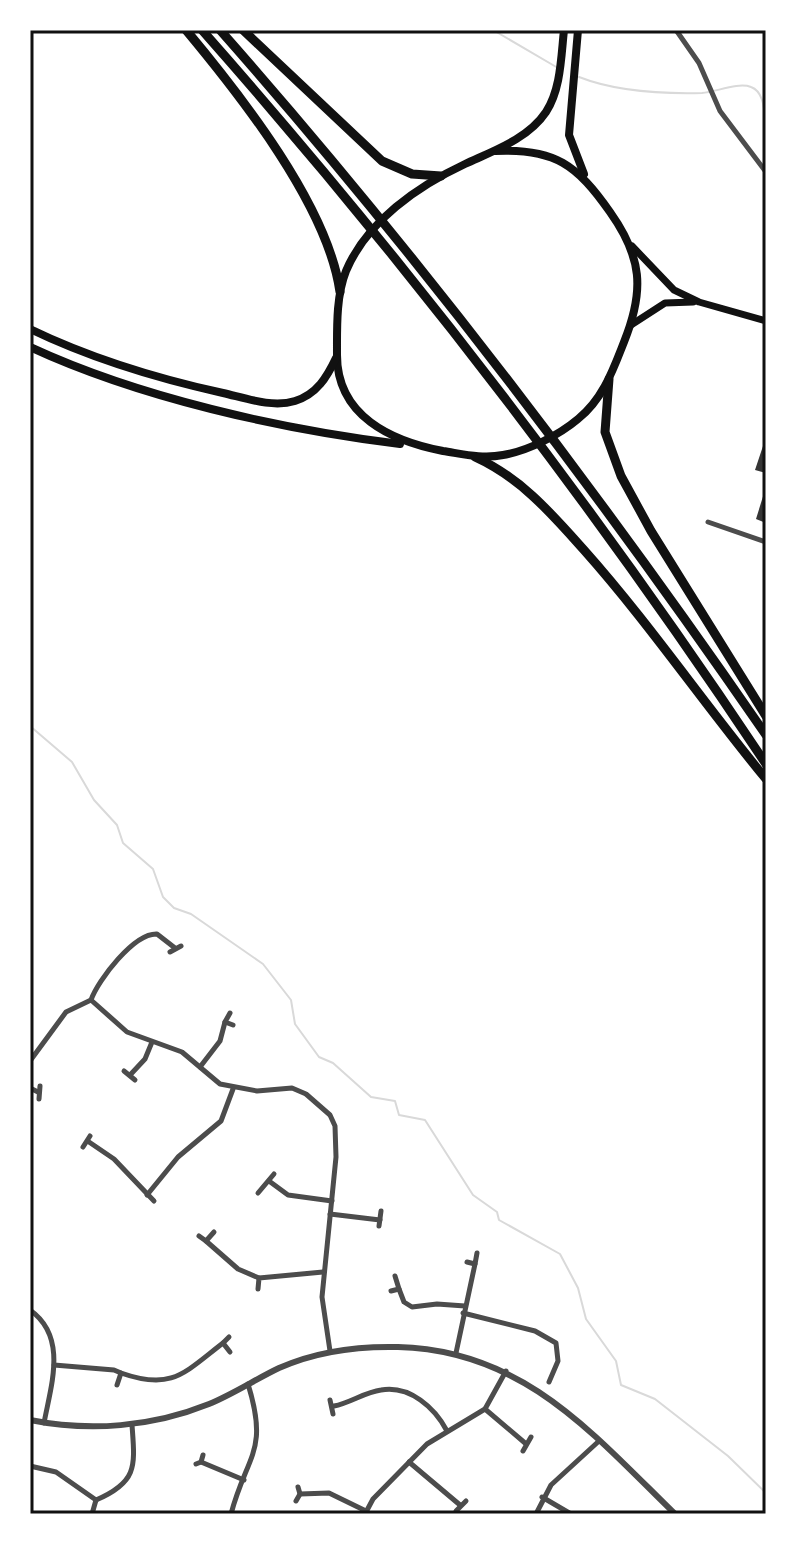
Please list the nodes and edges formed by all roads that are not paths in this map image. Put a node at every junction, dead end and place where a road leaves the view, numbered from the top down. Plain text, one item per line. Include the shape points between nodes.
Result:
1 (186, 30) edge
2 (202, 30) edge
3 (220, 30) edge
4 (243, 30) edge
5 (564, 30) edge
6 (578, 30) edge
7 (676, 30) edge
8 (495, 151) junction
9 (766, 172) edge
10 (441, 176) junction
11 (589, 182) junction
12 (632, 246) junction
13 (340, 292) junction
14 (699, 302) junction
15 (766, 321) edge
16 (631, 325) junction
17 (30, 329) edge
18 (30, 347) edge
19 (337, 357) junction
20 (609, 379) junction
21 (413, 446) junction
22 (475, 457) junction
23 (708, 522) dead end
24 (766, 542) edge
25 (766, 716) edge
26 (766, 735) edge
27 (766, 764) edge
28 (766, 779) edge
29 (175, 949) dead end
30 (91, 1000) junction
31 (230, 1013) dead end
32 (225, 1022) junction
33 (233, 1025) dead end
34 (152, 1042) junction
35 (30, 1061) edge
36 (200, 1067) junction
37 (130, 1075) dead end
38 (30, 1088) edge
39 (233, 1089) junction
40 (39, 1092) dead end
41 (87, 1142) dead end
42 (274, 1174) dead end
43 (269, 1181) junction
44 (258, 1193) dead end
45 (147, 1195) junction
46 (154, 1201) dead end
47 (332, 1201) junction
48 (381, 1211) dead end
49 (330, 1214) junction
50 (214, 1232) dead end
51 (199, 1236) dead end
52 (206, 1241) junction
53 (477, 1253) dead end
54 (467, 1262) dead end
55 (475, 1264) junction
56 (323, 1272) junction
57 (395, 1276) dead end
58 (259, 1278) junction
59 (258, 1289) dead end
60 (399, 1289) junction
61 (391, 1291) dead end
62 (464, 1309) junction
63 (30, 1310) edge
64 (229, 1337) dead end
65 (223, 1343) junction
66 (330, 1351) junction
67 (230, 1352) dead end
68 (456, 1353) junction
69 (54, 1365) junction
70 (506, 1371) junction
71 (121, 1373) junction
72 (549, 1382) dead end
73 (248, 1384) junction
74 (117, 1385) dead end
75 (485, 1409) junction
76 (333, 1414) dead end
77 (30, 1420) edge
78 (44, 1423) junction
79 (132, 1425) junction
80 (447, 1431) junction
81 (531, 1437) dead end
82 (599, 1441) junction
83 (525, 1443) junction
84 (523, 1451) dead end
85 (200, 1460) dead end
86 (409, 1462) junction
87 (30, 1466) edge
88 (244, 1480) junction
89 (298, 1487) dead end
90 (300, 1494) junction
91 (542, 1497) junction
92 (96, 1500) junction
93 (296, 1501) dead end
94 (461, 1505) dead end
95 (366, 1513) edge
96 (92, 1514) edge
97 (231, 1514) edge
98 (536, 1514) edge
99 (571, 1514) edge
100 (675, 1514) edge

1 - 13 highway via 282,161 332,252
2 - 27 highway via 367,223 545,450
3 - 26 highway via 389,227 546,428
4 - 10 highway via 382,161 412,174
5 - 8 highway via 559,74 546,111 522,135
6 - 11 highway via 571,144
7 - 9 street via 699,63 712,97
8 - 10 highway
8 - 11 highway via 555,158
10 - 13 highway via 417,189 366,238
11 - 12 highway
12 - 14 main road via 674,290
12 - 16 highway via 638,285
13 - 19 highway
14 - 15 main road
14 - 16 main road via 665,303
16 - 20 highway
17 - 19 highway via 103,362 273,403 294,402 311,393
18 - 21 highway via 186,402
19 - 21 highway via 345,390 364,418
20 - 22 highway via 591,407 566,427 518,452
20 - 25 highway via 605,432 621,476
21 - 22 highway
22 - 28 highway via 515,478 553,516 616,587
23 - 24 street
29 - 30 street via 157,934 144,936 100,977
30 - 34 street via 127,1032
30 - 35 street via 66,1012
31 - 32 street
32 - 33 street
32 - 36 street via 220,1041
34 - 36 street via 182,1052
34 - 37 street
36 - 39 street
38 - 40 street
39 - 45 street via 221,1121 178,1157
39 - 47 street via 292,1088 326,1110 336,1135
41 - 45 street via 114,1159
42 - 43 street
43 - 44 street
43 - 47 street via 288,1195
45 - 46 street
47 - 49 street
48 - 49 street via 379,1223
49 - 56 street
50 - 52 street
51 - 52 street
52 - 58 street via 238,1269
53 - 55 street
54 - 55 street
55 - 62 street
56 - 58 street
56 - 66 street via 322,1310
57 - 60 street
58 - 59 street
60 - 61 street
60 - 62 street via 412,1307
62 - 68 street
62 - 72 street via 556,1343 558,1361
63 - 69 street via 50,1332
64 - 65 street
65 - 67 street
65 - 71 street via 172,1380 150,1382
66 - 68 street via 392,1347
66 - 73 street
68 - 70 street
69 - 71 street
69 - 78 street
70 - 75 street
70 - 82 street via 561,1405
71 - 74 street
73 - 79 street via 209,1404
73 - 88 street via 258,1435
75 - 80 street
75 - 83 street
76 - 80 street via 332,1403 393,1390 425,1404
77 - 78 street
78 - 79 street
79 - 92 street via 135,1464 127,1482
80 - 86 street
81 - 83 street
82 - 91 street
82 - 100 street
83 - 84 street
85 - 88 street
86 - 94 street
86 - 95 street
87 - 92 street via 56,1472
88 - 97 street
89 - 90 street
90 - 93 street
90 - 95 street via 329,1493
91 - 98 street
91 - 99 street
92 - 96 street

